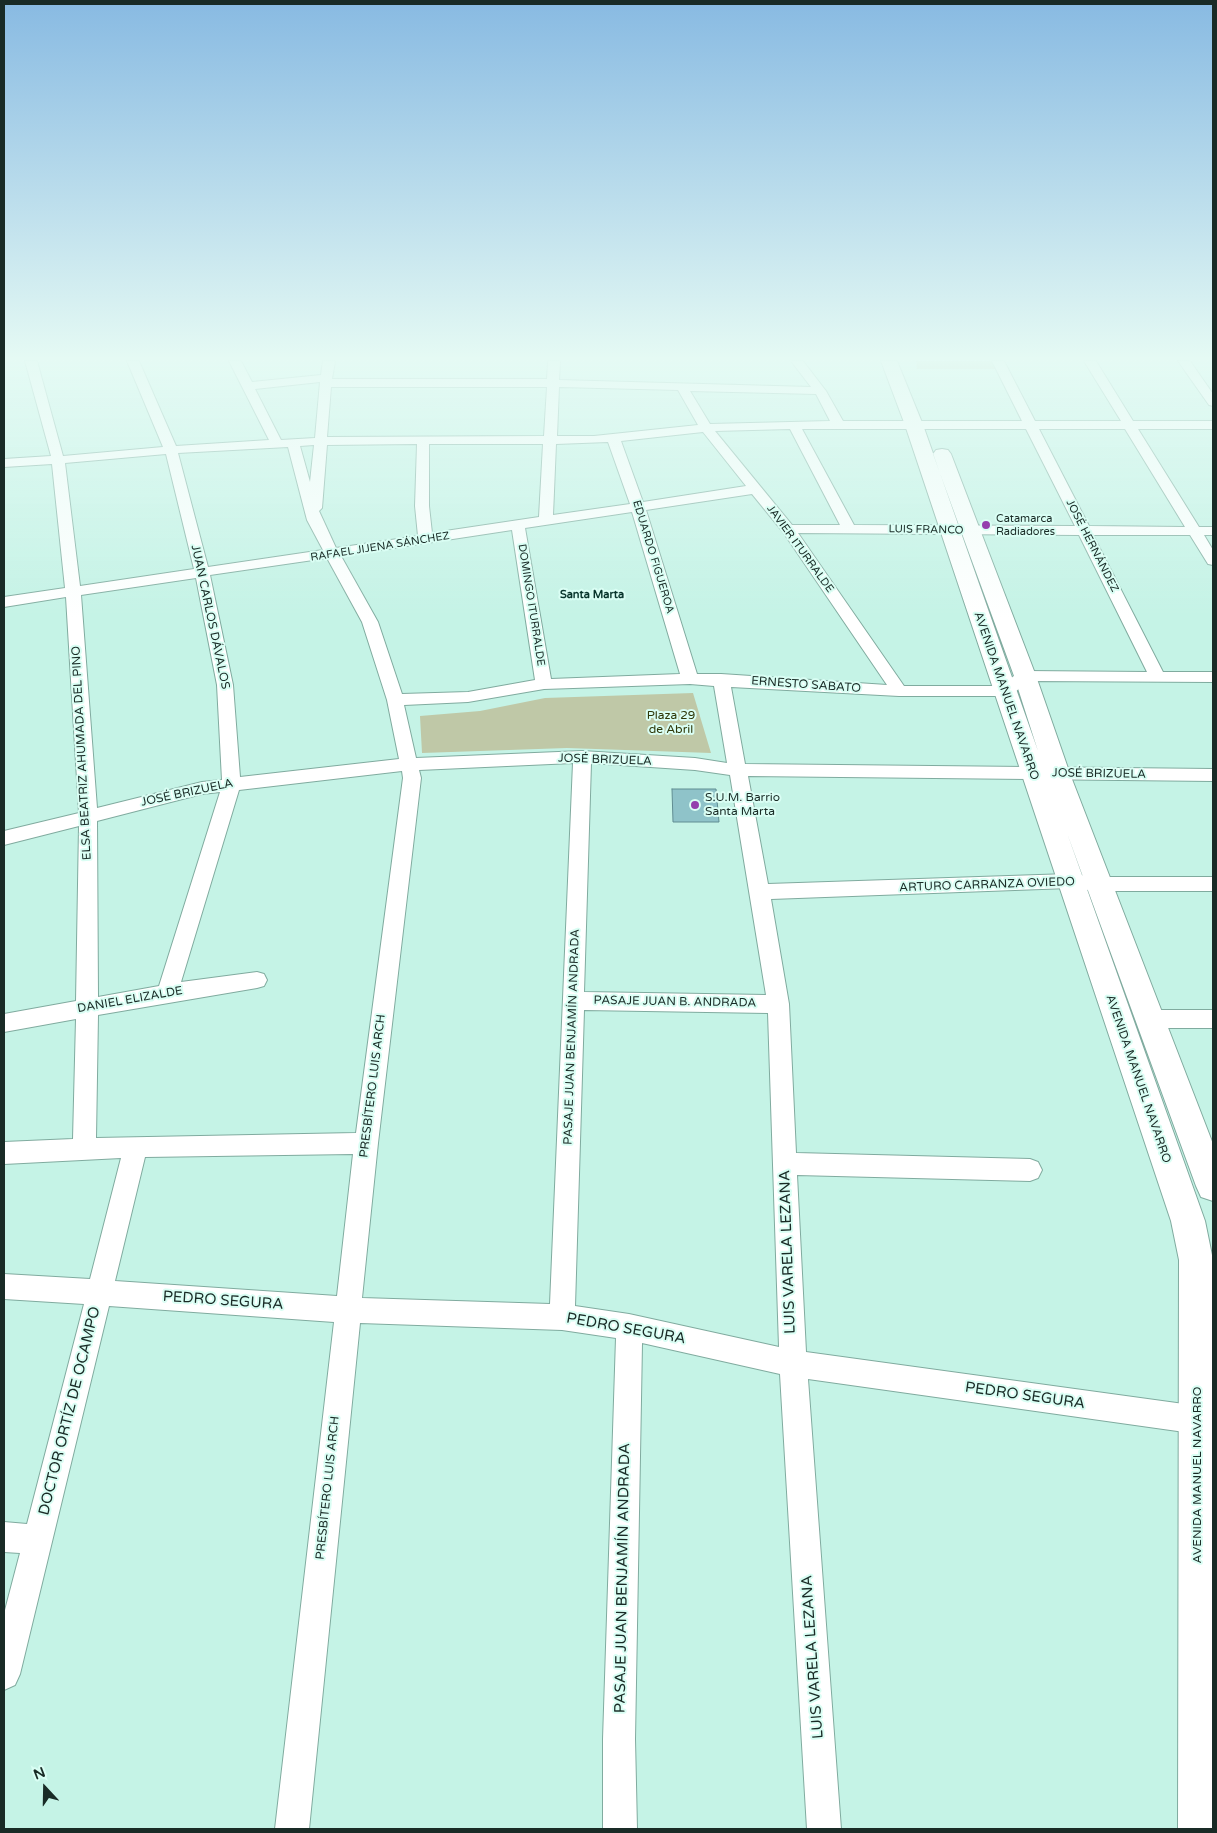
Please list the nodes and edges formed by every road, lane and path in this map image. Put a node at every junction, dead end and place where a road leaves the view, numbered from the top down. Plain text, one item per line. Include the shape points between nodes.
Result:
1 (54, 447) edge
2 (170, 447) edge
3 (232, 447) edge
4 (294, 447) edge
5 (321, 447) edge
6 (423, 447) edge
7 (552, 447) edge
8 (616, 447) edge
9 (721, 447) edge
10 (805, 447) edge
11 (930, 447) edge
12 (1041, 447) edge
13 (1144, 447) edge
14 (171, 450) junction
15 (58, 460) junction
16 (4, 463) edge
17 (756, 489) junction
18 (638, 507) junction
19 (314, 520) junction
20 (546, 521) junction
21 (518, 526) junction
22 (788, 529) junction
23 (849, 529) junction
24 (959, 530) junction
25 (1084, 531) junction
26 (1195, 531) junction
27 (1213, 531) edge
28 (425, 540) junction
29 (332, 555) junction
30 (1213, 561) edge
31 (202, 573) junction
32 (73, 592) junction
33 (4, 602) edge
34 (1158, 677) junction
35 (1213, 677) edge
36 (690, 679) junction
37 (721, 679) junction
38 (1015, 683) junction
39 (544, 684) junction
40 (899, 690) junction
41 (395, 700) junction
42 (582, 758) junction
43 (410, 764) junction
44 (737, 770) junction
45 (1045, 773) junction
46 (1213, 775) edge
47 (232, 784) junction
48 (88, 816) junction
49 (4, 838) edge
50 (1084, 882) junction
51 (1213, 884) edge
52 (760, 892) junction
53 (257, 980) dead end
54 (167, 993) junction
55 (573, 1001) junction
56 (778, 1004) junction
57 (87, 1007) junction
58 (1150, 1019) junction
59 (1213, 1019) edge
60 (4, 1022) edge
61 (366, 1143) junction
62 (136, 1148) junction
63 (84, 1150) junction
64 (4, 1153) edge
65 (784, 1164) junction
66 (1030, 1170) dead end
67 (1213, 1186) edge
68 (4, 1286) edge
69 (99, 1292) junction
70 (348, 1310) junction
71 (562, 1317) junction
72 (629, 1327) junction
73 (793, 1364) junction
74 (1205, 1421) edge
75 (4, 1536) edge
76 (39, 1539) junction
77 (4, 1674) edge
78 (292, 1829) edge
79 (620, 1829) edge
80 (824, 1829) edge
81 (1201, 1829) edge

1 - 15 street, ELSA BEATRIZ AHUMADA DEL PINO
2 - 14 street, JUAN CARLOS DÁVALOS
3 - 14 street
4 - 19 street, PRESBÍTERO LUIS ARCH
5 - 19 street
6 - 28 street
7 - 20 street
8 - 18 street, EDUARDO FIGUEROA
9 - 17 street, JAVIER ITURRALDE
10 - 23 street
11 - 24 main road, AVENIDA MANUEL NAVARRO
12 - 25 street, JOSÉ HERNÁNDEZ
13 - 26 street
14 - 15 street
14 - 31 street, JUAN CARLOS DÁVALOS
15 - 16 street
15 - 32 street, ELSA BEATRIZ AHUMADA DEL PINO
17 - 18 street, RAFAEL JIJENA SÁNCHEZ
17 - 22 street, JAVIER ITURRALDE
18 - 20 street, RAFAEL JIJENA SÁNCHEZ
18 - 36 street, EDUARDO FIGUEROA
19 - 29 street, PRESBÍTERO LUIS ARCH
20 - 21 street, RAFAEL JIJENA SÁNCHEZ
21 - 28 street, RAFAEL JIJENA SÁNCHEZ
21 - 39 street, DOMINGO ITURRALDE
22 - 23 street, LUIS FRANCO
22 - 40 street, JAVIER ITURRALDE
23 - 24 street, LUIS FRANCO
24 - 25 street, LUIS FRANCO
24 - 38 main road, AVENIDA MANUEL NAVARRO
25 - 26 street, LUIS FRANCO
25 - 34 street, JOSÉ HERNÁNDEZ
26 - 27 street, LUIS FRANCO
26 - 30 street
28 - 29 street, RAFAEL JIJENA SÁNCHEZ
29 - 31 street, RAFAEL JIJENA SÁNCHEZ
29 - 41 street, PRESBÍTERO LUIS ARCH via 370,622
31 - 32 street, RAFAEL JIJENA SÁNCHEZ
31 - 47 street, JUAN CARLOS DÁVALOS via 225,685
32 - 33 street, RAFAEL JIJENA SÁNCHEZ
32 - 48 street, ELSA BEATRIZ AHUMADA DEL PINO
34 - 35 street, ERNESTO SABATO
34 - 38 street, ERNESTO SABATO
36 - 37 street, ERNESTO SABATO
36 - 39 street, ERNESTO SABATO
37 - 40 street, ERNESTO SABATO
37 - 44 street, LUIS VARELA LEZANA
38 - 40 street, ERNESTO SABATO
38 - 45 main road, AVENIDA MANUEL NAVARRO
39 - 41 street, ERNESTO SABATO via 468,697
41 - 43 street, PRESBÍTERO LUIS ARCH
42 - 43 street, JOSÉ BRIZUELA
42 - 44 street, JOSÉ BRIZUELA via 695,764
42 - 55 street, PASAJE JUAN BENJAMÍN ANDRADA
43 - 47 street, JOSÉ BRIZUELA
43 - 61 street, PRESBÍTERO LUIS ARCH via 412,778
44 - 45 street, JOSÉ BRIZUELA
44 - 52 street, LUIS VARELA LEZANA
45 - 46 street, JOSÉ BRIZUELA
45 - 50 main road, AVENIDA MANUEL NAVARRO
47 - 48 street, JOSÉ BRIZUELA via 202,788
47 - 54 street, JUAN CARLOS DÁVALOS
48 - 49 street, JOSÉ BRIZUELA
48 - 57 street, ELSA BEATRIZ AHUMADA DEL PINO
50 - 51 street, ARTURO CARRANZA OVIEDO
50 - 52 street, ARTURO CARRANZA OVIEDO
50 - 58 main road, AVENIDA MANUEL NAVARRO
50 - 74 main road, AVENIDA MANUEL NAVARRO via 1188,1221 1196,1260
52 - 56 street, LUIS VARELA LEZANA
53 - 54 street, DANIEL ELIZALDE
54 - 57 street, DANIEL ELIZALDE
55 - 56 street, PASAJE JUAN B. ANDRADA
55 - 71 street, PASAJE JUAN BENJAMÍN ANDRADA
56 - 65 street, LUIS VARELA LEZANA
57 - 60 street, DANIEL ELIZALDE
57 - 63 street, ELSA BEATRIZ AHUMADA DEL PINO
58 - 59 street
58 - 67 main road, AVENIDA MANUEL NAVARRO
61 - 62 street
61 - 70 street, PRESBÍTERO LUIS ARCH
62 - 63 street
62 - 69 street, DOCTOR ORTÍZ DE OCAMPO
63 - 64 street
65 - 66 street
65 - 73 street, LUIS VARELA LEZANA
68 - 69 street, PEDRO SEGURA
69 - 70 street, PEDRO SEGURA
69 - 76 street, DOCTOR ORTÍZ DE OCAMPO
70 - 71 street, PEDRO SEGURA
70 - 78 street, PRESBÍTERO LUIS ARCH
71 - 72 street, PEDRO SEGURA
72 - 73 street, PEDRO SEGURA
72 - 79 street, PASAJE JUAN BENJAMÍN ANDRADA via 618,1740
73 - 74 street, PEDRO SEGURA
73 - 80 street, LUIS VARELA LEZANA
74 - 81 main road, AVENIDA MANUEL NAVARRO
75 - 76 street
76 - 77 street, DOCTOR ORTÍZ DE OCAMPO

